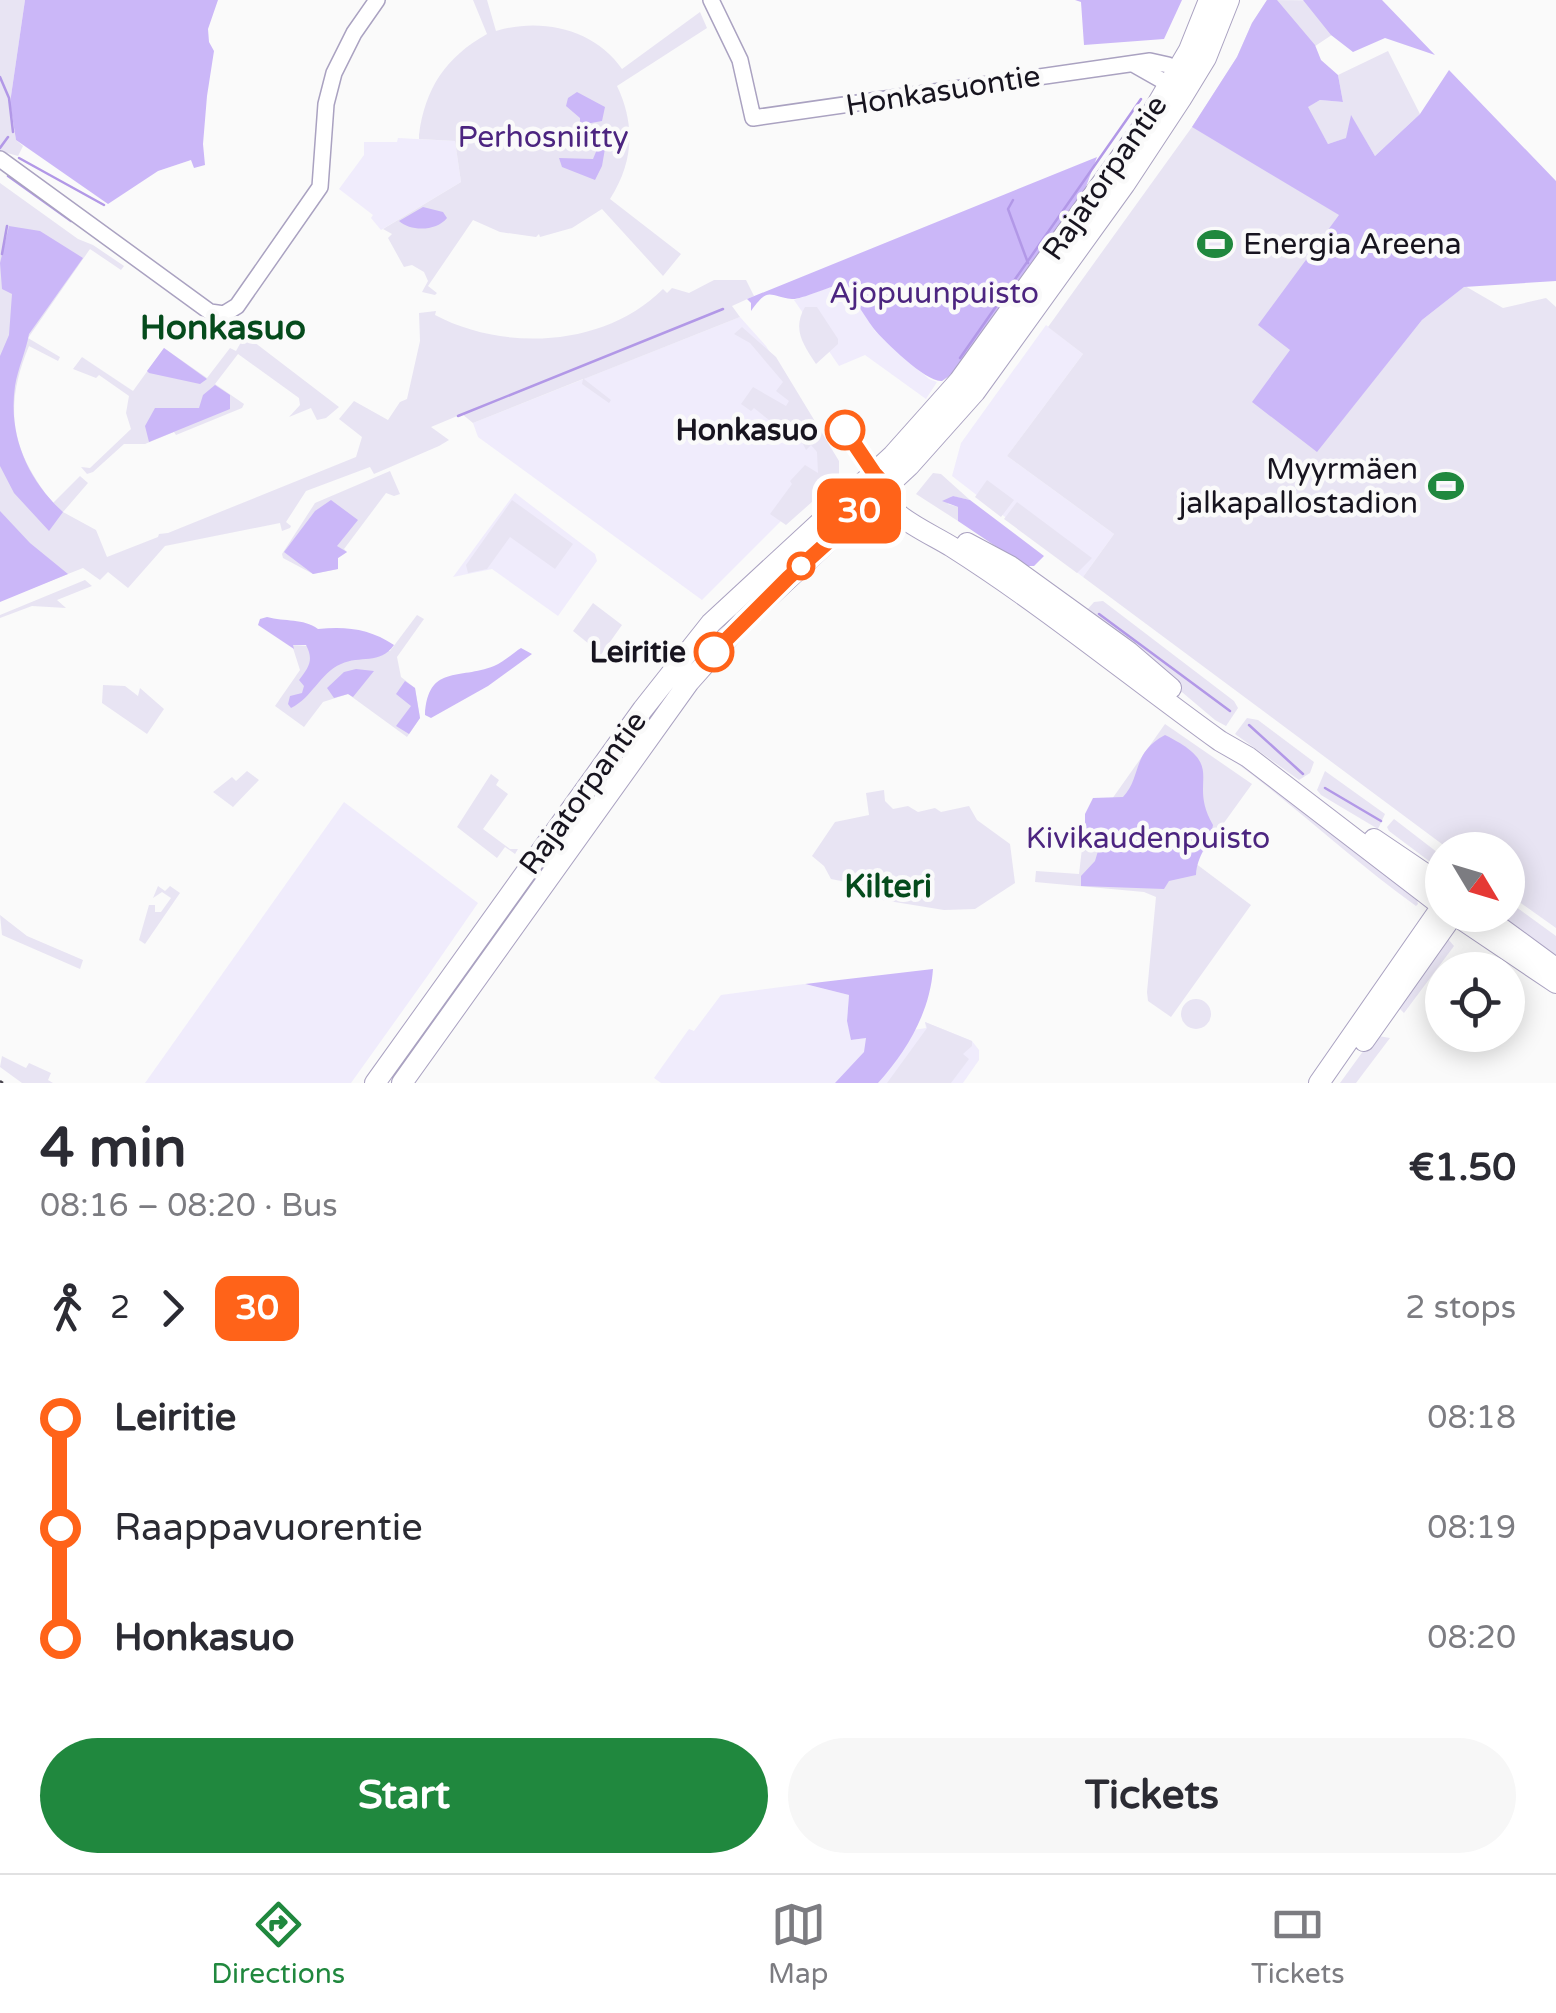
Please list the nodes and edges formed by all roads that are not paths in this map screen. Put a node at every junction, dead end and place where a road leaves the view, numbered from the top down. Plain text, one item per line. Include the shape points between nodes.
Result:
1 (377, 0) edge
2 (711, 0) edge
3 (1210, 0) edge
4 (1229, 0) edge
5 (1180, 80) junction
6 (0, 159) edge
7 (880, 485) junction
8 (1300, 794) junction
9 (1425, 875) edge
10 (1425, 893) edge
11 (1425, 930) edge
12 (1442, 932) edge
13 (1480, 932) edge
14 (1506, 932) edge
15 (1556, 968) edge
16 (1556, 982) edge
17 (375, 1083) edge
18 (402, 1083) edge
19 (1318, 1083) edge
20 (1333, 1083) edge

1 - 6 street via 334,73 320,187 237,306 224,314 211,312
2 - 5 street, Honkasuontie via 740,60 753,118 1133,64 1158,62
3 - 5 main road, Rajatorpantie
4 - 5 main road, Rajatorpantie
5 - 7 main road, Rajatorpantie
7 - 8 main road via 894,511
7 - 17 main road, Rajatorpantie via 766,568 711,623
7 - 18 main road, Rajatorpantie via 689,682
8 - 9 main road
8 - 10 main road
11 - 19 main road
12 - 20 main road
13 - 16 main road
14 - 15 main road

